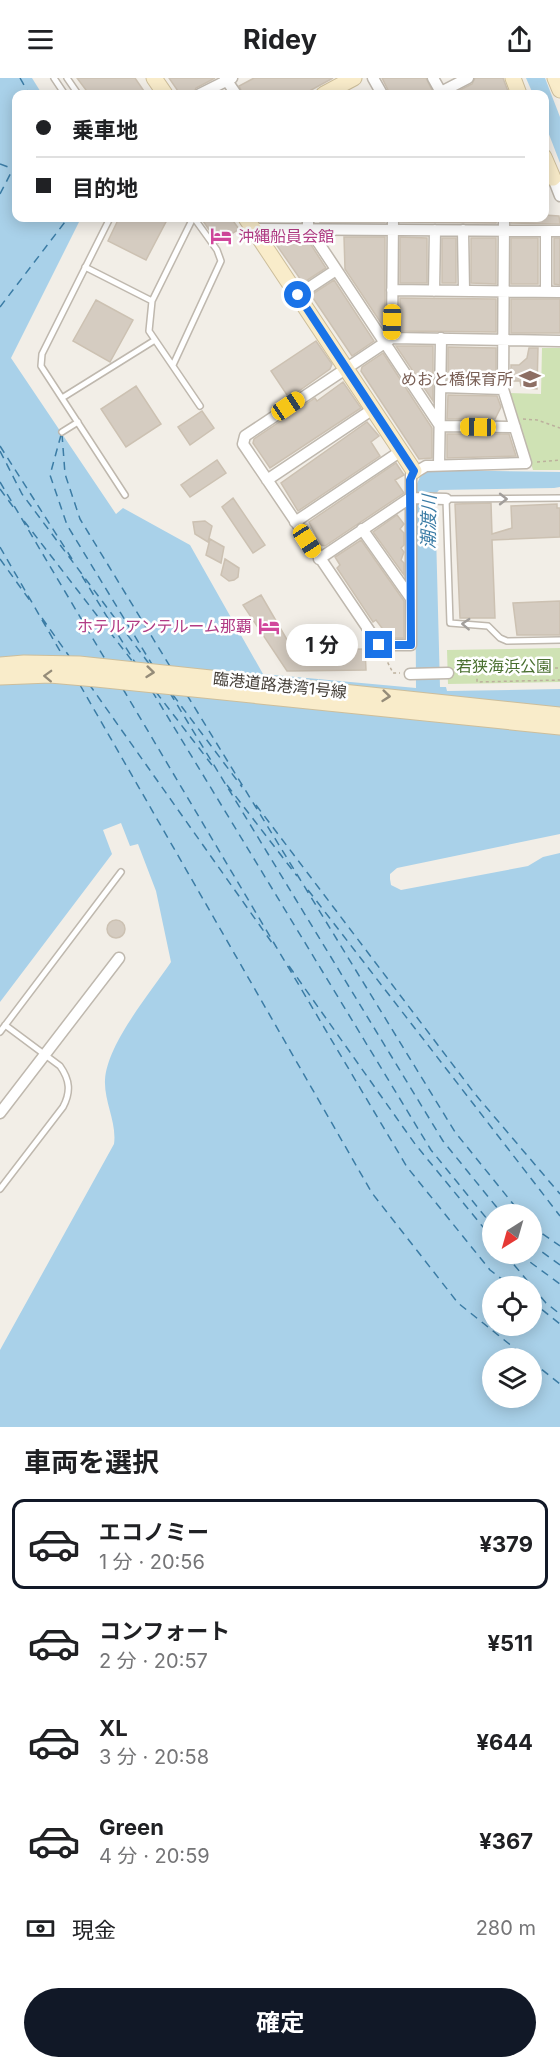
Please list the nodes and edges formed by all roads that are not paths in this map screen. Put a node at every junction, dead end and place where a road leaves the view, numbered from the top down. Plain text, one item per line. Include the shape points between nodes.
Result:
1 (354, 78) edge
2 (468, 78) edge
3 (555, 78) edge
4 (228, 79) edge
5 (208, 90) edge
6 (332, 90) edge
7 (447, 90) edge
8 (560, 90) edge
9 (552, 178) edge
10 (560, 196) edge
11 (108, 222) edge
12 (191, 222) edge
13 (196, 222) edge
14 (308, 222) edge
15 (393, 222) edge
16 (504, 222) edge
17 (250, 223) edge
18 (393, 229) junction
19 (435, 230) junction
20 (463, 230) junction
21 (504, 230) junction
22 (546, 231) junction
23 (560, 231) edge
24 (86, 267) junction
25 (336, 270) junction
26 (392, 290) junction
27 (434, 291) junction
28 (464, 291) junction
29 (504, 292) junction
30 (546, 292) junction
31 (560, 292) edge
32 (298, 295) junction
33 (152, 302) junction
34 (441, 338) junction
35 (155, 340) junction
36 (388, 340) junction
37 (504, 340) junction
38 (560, 341) edge
39 (172, 365) junction
40 (346, 367) junction
41 (441, 387) junction
42 (503, 389) junction
43 (62, 398) junction
44 (200, 406) dead end
45 (373, 409) junction
46 (78, 422) junction
47 (514, 423) junction
48 (440, 426) junction
49 (62, 432) dead end
50 (401, 451) junction
51 (439, 465) junction
52 (414, 471) junction
53 (267, 480) junction
54 (125, 495) dead end
55 (413, 498) junction
56 (560, 498) edge
57 (441, 499) junction
58 (295, 522) junction
59 (362, 529) junction
60 (319, 559) junction
61 (410, 597) junction
62 (560, 640) edge
63 (0, 665) edge
64 (448, 673) road end
65 (410, 674) road end
66 (0, 677) edge
67 (560, 715) edge
68 (560, 727) edge
69 (120, 872) dead end
70 (119, 958) dead end
71 (5, 1025) junction
72 (0, 1032) edge
73 (45, 1054) junction
74 (0, 1113) edge
75 (0, 1189) edge

1 - 6 street
2 - 7 street
3 - 8 street
4 - 5 street
9 - 10 street
11 - 24 lane
12 - 33 lane
13 - 39 lane via 222,261
14 - 17 street
14 - 18 street
14 - 25 street
15 - 18 street
16 - 21 street
17 - 32 street
18 - 19 street
18 - 26 street
19 - 20 street
19 - 27 street
20 - 21 street
20 - 28 street
21 - 22 street
21 - 29 street
22 - 23 street
22 - 30 street
24 - 33 lane
24 - 43 lane via 42,354 42,366
25 - 32 street
25 - 36 street
26 - 27 street
26 - 36 street
27 - 28 street
28 - 29 street
29 - 30 street
29 - 37 street
30 - 31 street
32 - 40 street
33 - 35 lane via 149,331
34 - 36 street
34 - 37 street
34 - 41 street
35 - 39 lane
35 - 43 lane
36 - 40 street
36 - 48 street
37 - 38 street
37 - 42 street
39 - 44 lane
40 - 45 street
40 - 53 street via 245,436 243,444
41 - 42 street
41 - 48 street
42 - 47 street
43 - 46 lane
45 - 50 street
45 - 53 street
46 - 49 lane
46 - 54 lane
47 - 48 street
47 - 51 street via 526,463
48 - 51 street
50 - 52 street
50 - 58 street
51 - 52 street
52 - 55 street via 410,480
53 - 58 street
55 - 57 street
55 - 59 street
55 - 61 street
57 -> 56 lane
62 -> 57 lane via 507,641 488,626 450,623
58 - 60 street
59 - 60 street
59 - 61 street
60 - 61 street via 379,645 411,645
63 -> 67 street, 臨港道路港湾1号線 via 79,664
64 - 65 street
68 -> 66 street, 臨港道路港湾1号線 via 96,679 50,675
69 - 71 lane
70 - 73 street
71 - 72 lane
71 - 73 lane
73 - 74 street
73 - 75 lane via 66,1074 67,1100

